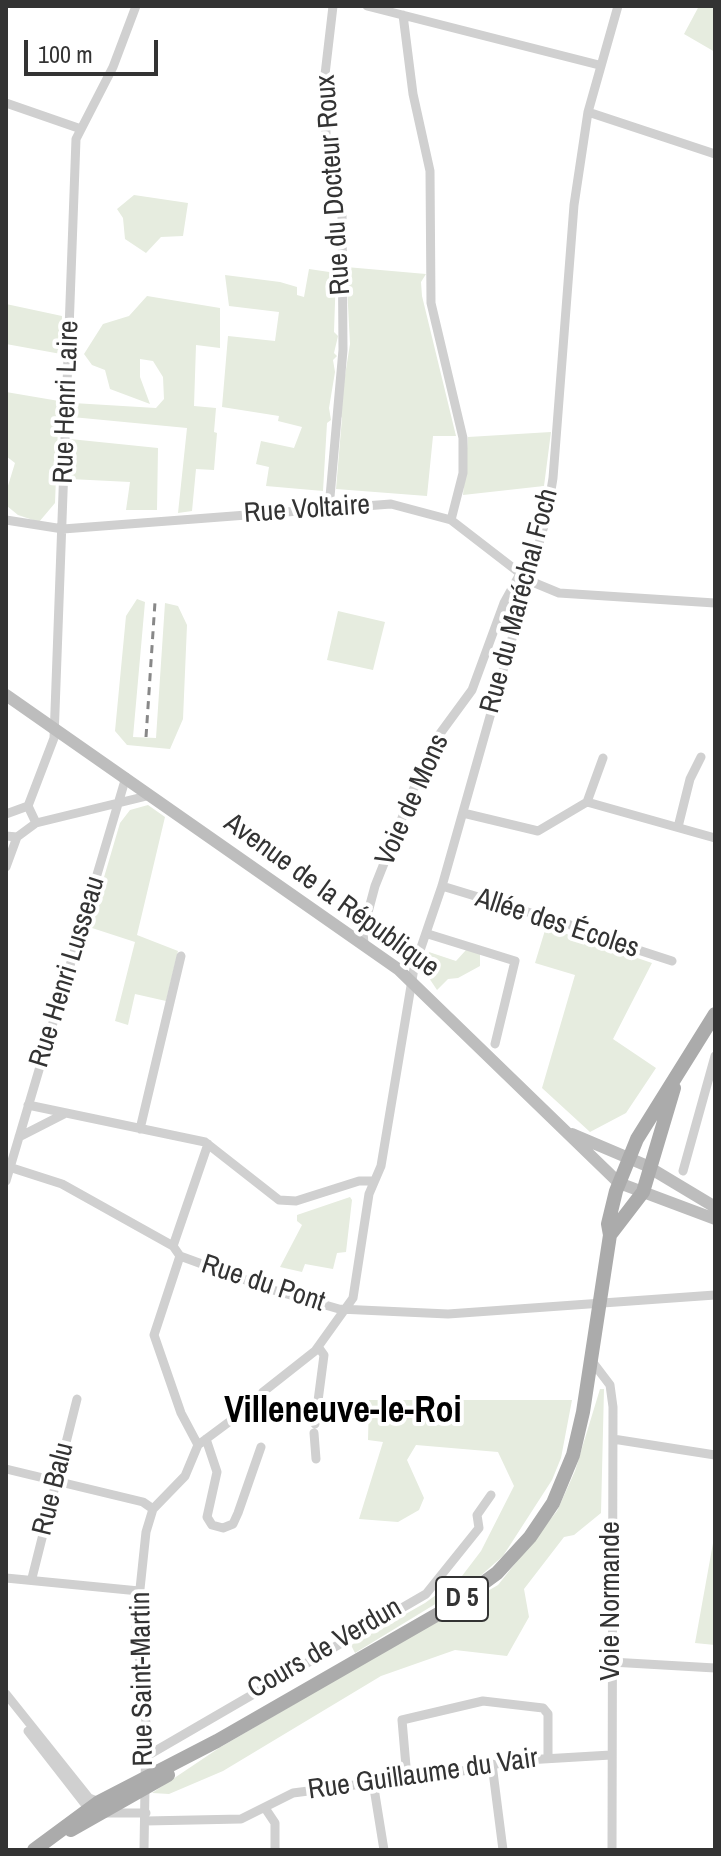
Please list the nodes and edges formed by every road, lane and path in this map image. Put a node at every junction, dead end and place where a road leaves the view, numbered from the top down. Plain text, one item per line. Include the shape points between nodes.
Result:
1 (136, 6) edge
2 (333, 6) edge
3 (371, 6) edge
4 (618, 6) edge
5 (403, 15) junction
6 (599, 65) junction
7 (6, 103) edge
8 (588, 112) junction
9 (81, 129) junction
10 (715, 154) edge
11 (329, 508) junction
12 (6, 520) edge
13 (451, 520) junction
14 (63, 529) junction
15 (520, 574) junction
16 (530, 581) junction
17 (715, 603) edge
18 (6, 695) edge
19 (53, 727) junction
20 (701, 757) dead end
21 (603, 758) dead end
22 (126, 777) junction
23 (151, 795) junction
24 (587, 802) junction
25 (117, 804) junction
26 (28, 806) junction
27 (463, 813) junction
28 (6, 814) edge
29 (36, 823) junction
30 (678, 827) junction
31 (6, 836) edge
32 (17, 837) junction
33 (715, 838) edge
34 (6, 867) edge
35 (442, 886) junction
36 (428, 934) junction
37 (364, 944) junction
38 (181, 956) dead end
39 (672, 961) dead end
40 (414, 985) junction
41 (715, 1014) edge
42 (495, 1044) dead end
43 (715, 1056) edge
44 (675, 1082) junction
45 (28, 1105) junction
46 (64, 1114) junction
47 (140, 1129) junction
48 (571, 1133) junction
49 (18, 1138) junction
50 (208, 1144) junction
51 (6, 1149) edge
52 (629, 1158) junction
53 (8, 1166) edge
54 (652, 1169) junction
55 (683, 1171) dead end
56 (6, 1181) edge
57 (372, 1181) junction
58 (619, 1183) junction
59 (643, 1192) junction
60 (715, 1207) edge
61 (715, 1219) edge
62 (610, 1235) junction
63 (173, 1246) junction
64 (180, 1256) junction
65 (715, 1295) edge
66 (598, 1305) junction
67 (347, 1308) junction
68 (319, 1348) junction
69 (590, 1359) junction
70 (77, 1399) dead end
71 (613, 1439) junction
72 (202, 1442) junction
73 (261, 1447) dead end
74 (715, 1455) edge
75 (316, 1459) dead end
76 (6, 1469) edge
77 (55, 1482) junction
78 (491, 1495) dead end
79 (153, 1509) junction
80 (6, 1578) edge
81 (32, 1578) junction
82 (139, 1591) junction
83 (611, 1662) junction
84 (715, 1668) edge
85 (6, 1694) edge
86 (9, 1706) edge
87 (611, 1755) junction
88 (145, 1757) junction
89 (548, 1757) junction
90 (492, 1764) junction
91 (407, 1778) junction
92 (373, 1782) junction
93 (145, 1783) junction
94 (94, 1806) junction
95 (265, 1808) junction
96 (146, 1817) junction
97 (381, 1848) edge
98 (35, 1850) edge
99 (144, 1850) edge
100 (275, 1850) edge
101 (503, 1850) edge
102 (612, 1850) edge

1 - 9 street, Rue Henri Laire
2 - 11 street, Rue du Docteur Roux via 324,83 327,157 342,213 343,350
3 - 5 street
4 - 6 street, Rue du Maréchal Foch
5 - 6 street
5 - 13 street via 430,171 431,303 463,438 463,473
6 - 8 street, Rue du Maréchal Foch
7 - 9 street
8 - 10 street
8 - 16 street, Rue du Maréchal Foch via 567,282 553,478
9 - 14 street, Rue Henri Laire via 76,139
11 - 13 street, Rue Voltaire via 391,504
11 - 14 street, Rue Voltaire
12 - 14 street, Rue Voltaire
13 - 15 street, Rue Voltaire
14 - 19 street, Rue Henri Laire
15 - 16 street, Rue Voltaire
15 - 37 street, Voie de Mons via 472,690 439,735 416,783 375,886
16 - 17 street, Rue Voltaire via 565,594
16 - 27 street, Rue du Maréchal Foch
18 - 19 main road, Avenue de la République
19 - 22 main road, Avenue de la République
19 - 26 street, Rue Henri Laire
20 - 30 street
21 - 24 street
22 - 23 main road, Avenue de la République
22 - 25 street, Rue Henri Lusseau
23 - 25 street
23 - 37 main road, Avenue de la République
24 - 27 street via 538,831
24 - 30 street
25 - 29 street
25 - 45 street, Rue Henri Lusseau
26 - 28 street
26 - 29 street
27 - 35 street, Rue du Maréchal Foch
29 - 32 street
30 - 33 street
31 - 32 street
32 - 34 street
35 - 36 street, Rue du Maréchal Foch
35 - 39 street, Allée des Écoles
36 - 40 street, Rue du Maréchal Foch via 414,968
36 - 42 street via 515,961
37 - 40 main road, Avenue de la République
38 - 47 street
40 - 48 main road, Avenue de la République
40 - 57 street, Rue du Maréchal Foch via 381,1166
41 - 44 main road, D 5
43 - 55 street
44 - 52 main road, D 5
44 - 54 main road, D 5
45 - 46 street
45 - 49 street, Rue Henri Lusseau
46 - 47 street
46 - 49 street
47 - 50 street
48 - 52 main road
48 - 58 main road, Avenue de la République
49 - 51 street
49 - 53 street, Rue Henri Lusseau
50 - 57 street via 279,1200 296,1201
50 - 63 street
52 - 54 main road
52 - 58 main road, D 5
53 - 56 street, Rue Henri Lusseau
53 - 63 street via 62,1184
54 - 59 main road, D 5
54 - 60 main road
57 - 67 street, Rue du Maréchal Foch
58 - 59 main road, Avenue de la République
58 - 62 main road, D 5
59 - 61 main road, Avenue de la République
59 - 62 main road, D 5
62 - 66 main road, D 5
63 - 64 street
64 - 67 street, Rue du Pont via 273,1290
64 - 72 street via 154,1335 181,1413
65 - 66 street, Rue du Pont
66 - 67 street, Rue du Pont via 448,1314
66 - 69 main road, D 5
67 - 68 street
68 - 72 street via 263,1392 252,1411
68 - 75 street via 324,1355
69 - 71 street, Voie Normande via 610,1385
69 - 93 main road, Cours de Verdun / D 5 via 583,1412 563,1482 515,1555 452,1606
70 - 77 street, Rue Balu
71 - 74 street
71 - 83 street, Voie Normande
72 - 73 street via 217,1472 206,1511 212,1525 223,1528 233,1524
72 - 79 street via 185,1476
76 - 77 street
77 - 79 street via 143,1502
77 - 81 street, Rue Balu
78 - 88 street via 477,1515 479,1528 426,1594
79 - 82 street, Rue Saint-Martin
80 - 81 street
81 - 82 street
82 - 88 street, Rue Saint-Martin via 136,1638 144,1681
83 - 84 street
83 - 87 street, Voie Normande
85 - 86 street
86 - 94 street
87 - 89 street, Rue Guillaume du Vair
87 - 102 street, Voie Normande
88 - 93 street, Rue Saint-Martin
89 - 90 street, Rue Guillaume du Vair
89 - 91 street via 548,1714 543,1708 483,1701 402,1720
90 - 91 street, Rue Guillaume du Vair
90 - 101 street
91 - 92 street, Rue Guillaume du Vair
92 - 95 street, Rue Guillaume du Vair via 293,1793
92 - 97 street
93 - 94 main road, Cours de Verdun / D 5
93 - 96 street, Rue Saint-Martin
94 - 96 street, Rue Guillaume du Vair
94 - 98 main road, Cours de Verdun / D 5
94 - 98 main road, Cours de Verdun / D 5 via 83,1824
95 - 96 street, Rue Guillaume du Vair via 241,1819
95 - 100 street via 275,1823
96 - 99 street, Rue Saint-Martin

